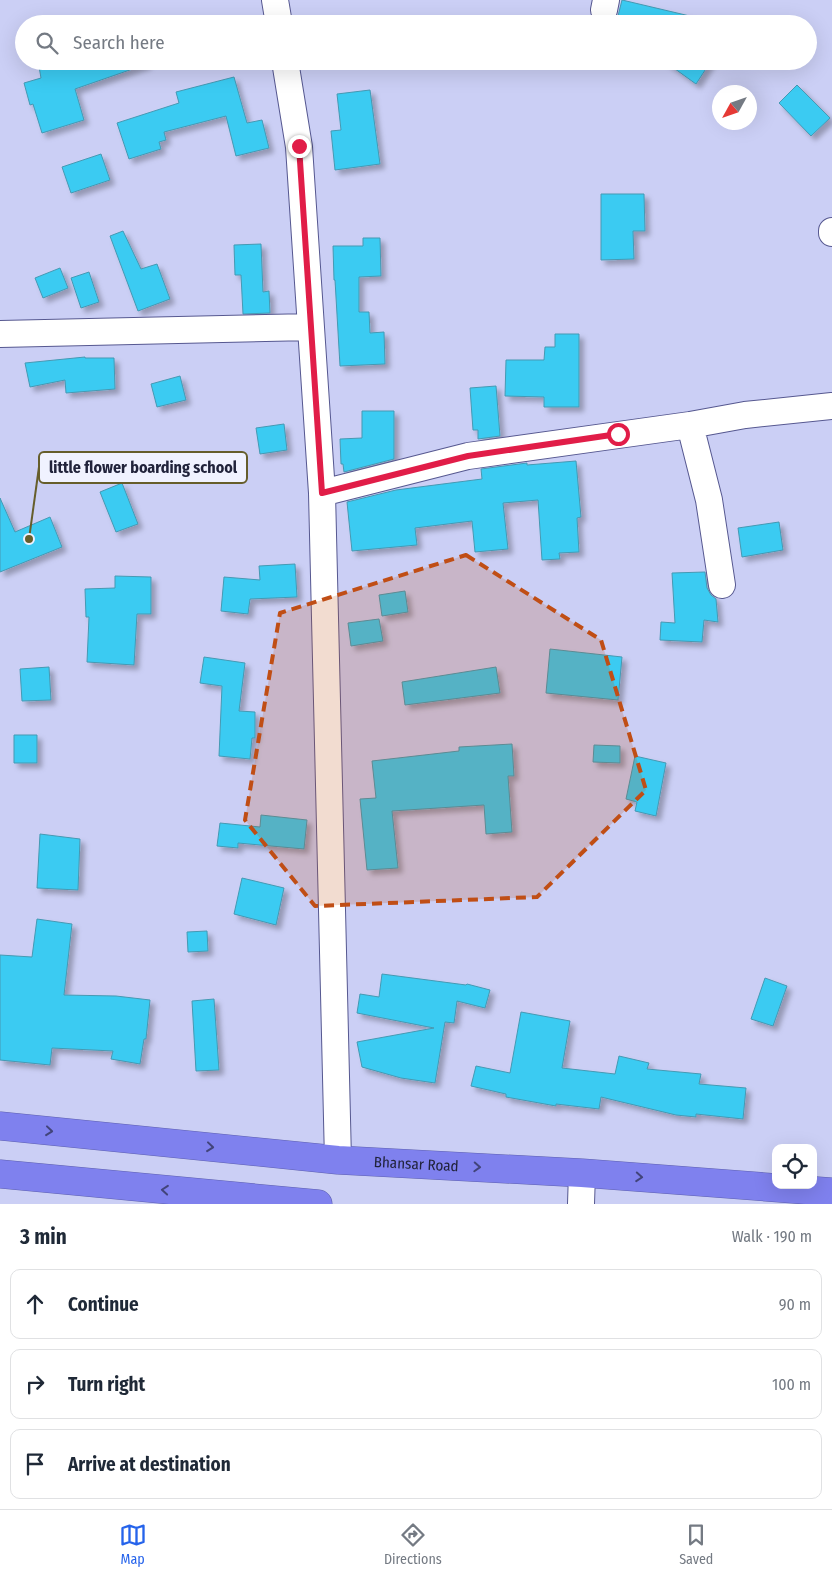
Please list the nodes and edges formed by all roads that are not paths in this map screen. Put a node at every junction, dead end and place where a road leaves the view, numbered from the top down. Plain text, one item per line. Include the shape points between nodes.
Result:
1 (275, 0) edge
2 (278, 15) edge
3 (286, 70) edge
4 (311, 327) junction
5 (0, 334) edge
6 (832, 406) edge
7 (690, 425) junction
8 (322, 493) junction
9 (722, 585) dead end
10 (0, 1126) edge
11 (338, 1160) junction
12 (582, 1172) junction
13 (0, 1174) edge
14 (832, 1192) edge
15 (318, 1204) edge
16 (581, 1204) edge

1 - 2 street
3 - 4 street via 299,146
4 - 5 street
4 - 8 street
6 - 7 street via 744,415
7 - 8 street via 468,456
7 - 9 street via 709,500
8 - 11 street
10 -> 11 highway, Bhansar Road
11 -> 12 highway, Bhansar Road
12 -> 14 highway, Bhansar Road
12 - 16 street
15 -> 13 highway

